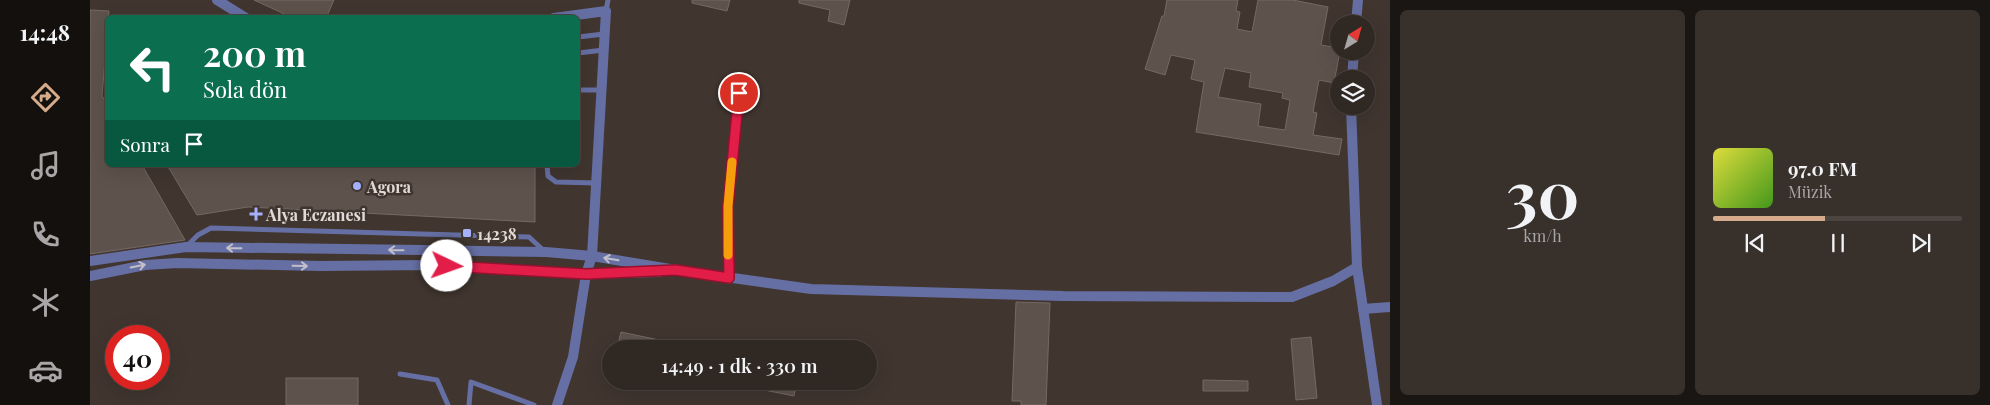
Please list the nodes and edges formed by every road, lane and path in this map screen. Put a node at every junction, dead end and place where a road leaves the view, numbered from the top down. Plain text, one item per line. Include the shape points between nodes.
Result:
1 (217, 0) edge
2 (608, 0) edge
3 (1358, 0) edge
4 (606, 11) junction
5 (241, 15) edge
6 (576, 15) edge
7 (1357, 15) edge
8 (605, 34) junction
9 (580, 37) edge
10 (604, 50) junction
11 (580, 53) edge
12 (580, 90) edge
13 (602, 90) junction
14 (739, 93) dead end
15 (1351, 115) edge
16 (547, 167) edge
17 (596, 183) junction
18 (186, 247) junction
19 (546, 252) junction
20 (592, 256) junction
21 (90, 261) edge
22 (1357, 267) junction
23 (676, 270) junction
24 (586, 274) junction
25 (90, 276) edge
26 (729, 278) junction
27 (1390, 307) edge
28 (1363, 309) junction
29 (400, 374) dead end
30 (448, 405) edge
31 (469, 405) edge
32 (534, 405) edge
33 (558, 405) edge
34 (1377, 405) edge

1 - 5 street
2 - 4 lane
3 - 7 street
4 - 6 street
4 - 8 street
8 - 9 lane
8 - 10 street
10 - 11 lane
10 - 13 street
12 - 13 lane
13 - 17 street
14 - 26 street via 728,206
15 - 22 street
16 - 17 lane via 548,176 556,182
17 - 20 street
19 -> 18 street
18 - 19 lane via 211,228 529,238
18 - 21 street
19 - 20 street
23 -> 20 street
20 - 24 street
22 - 26 street via 1333,281 1292,297 1063,296 811,289
22 - 28 street
23 - 24 street
23 - 26 street
25 -> 24 street via 177,262 430,265
24 - 33 street via 573,357
27 - 28 street
28 - 34 street
29 - 30 lane via 437,380
31 - 32 lane via 471,382

